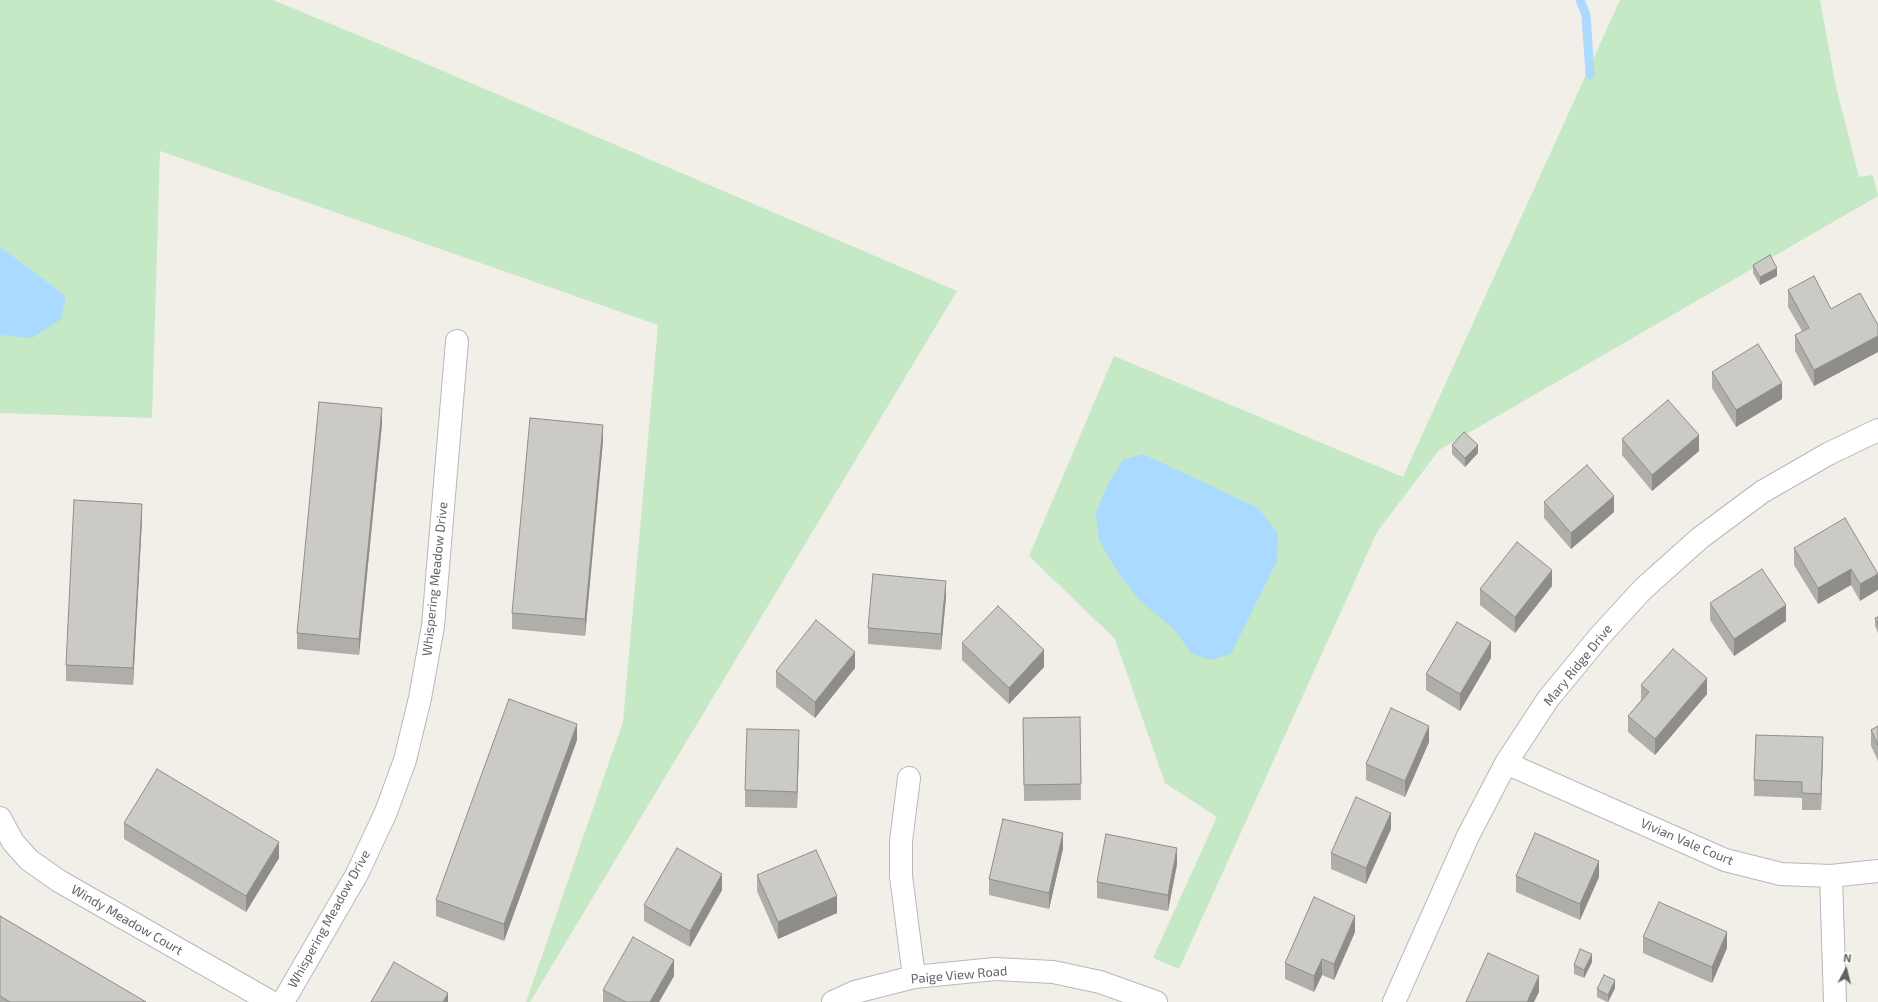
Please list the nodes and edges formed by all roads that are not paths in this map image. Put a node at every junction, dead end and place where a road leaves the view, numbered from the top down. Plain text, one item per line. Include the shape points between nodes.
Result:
1 (457, 341) dead end
2 (1878, 430) edge
3 (1506, 763) junction
4 (909, 778) dead end
5 (0, 818) edge
6 (1878, 871) edge
7 (1831, 876) junction
8 (914, 977) junction
9 (271, 1002) edge
10 (283, 1002) edge
11 (833, 1002) edge
12 (1156, 1002) edge
13 (1394, 1002) edge
14 (1835, 1002) edge

1 - 10 street, Whispering Meadow Drive via 433,626 420,698 405,760 386,812 358,874
2 - 3 street, Mary Ridge Drive via 1828,454 1762,492 1700,538 1643,589 1548,699
3 - 7 street, Vivian Vale Court via 1725,860 1781,874
3 - 13 street, Mary Ridge Drive via 1468,836
4 - 8 street via 901,841 901,876
5 - 9 street, Windy Meadow Court via 13,842 29,860 59,881
6 - 7 street, Vivian Vale Court
7 - 14 street
8 - 11 street, Paige View Road via 855,992
8 - 12 street, Paige View Road via 995,969 1054,972 1100,982

